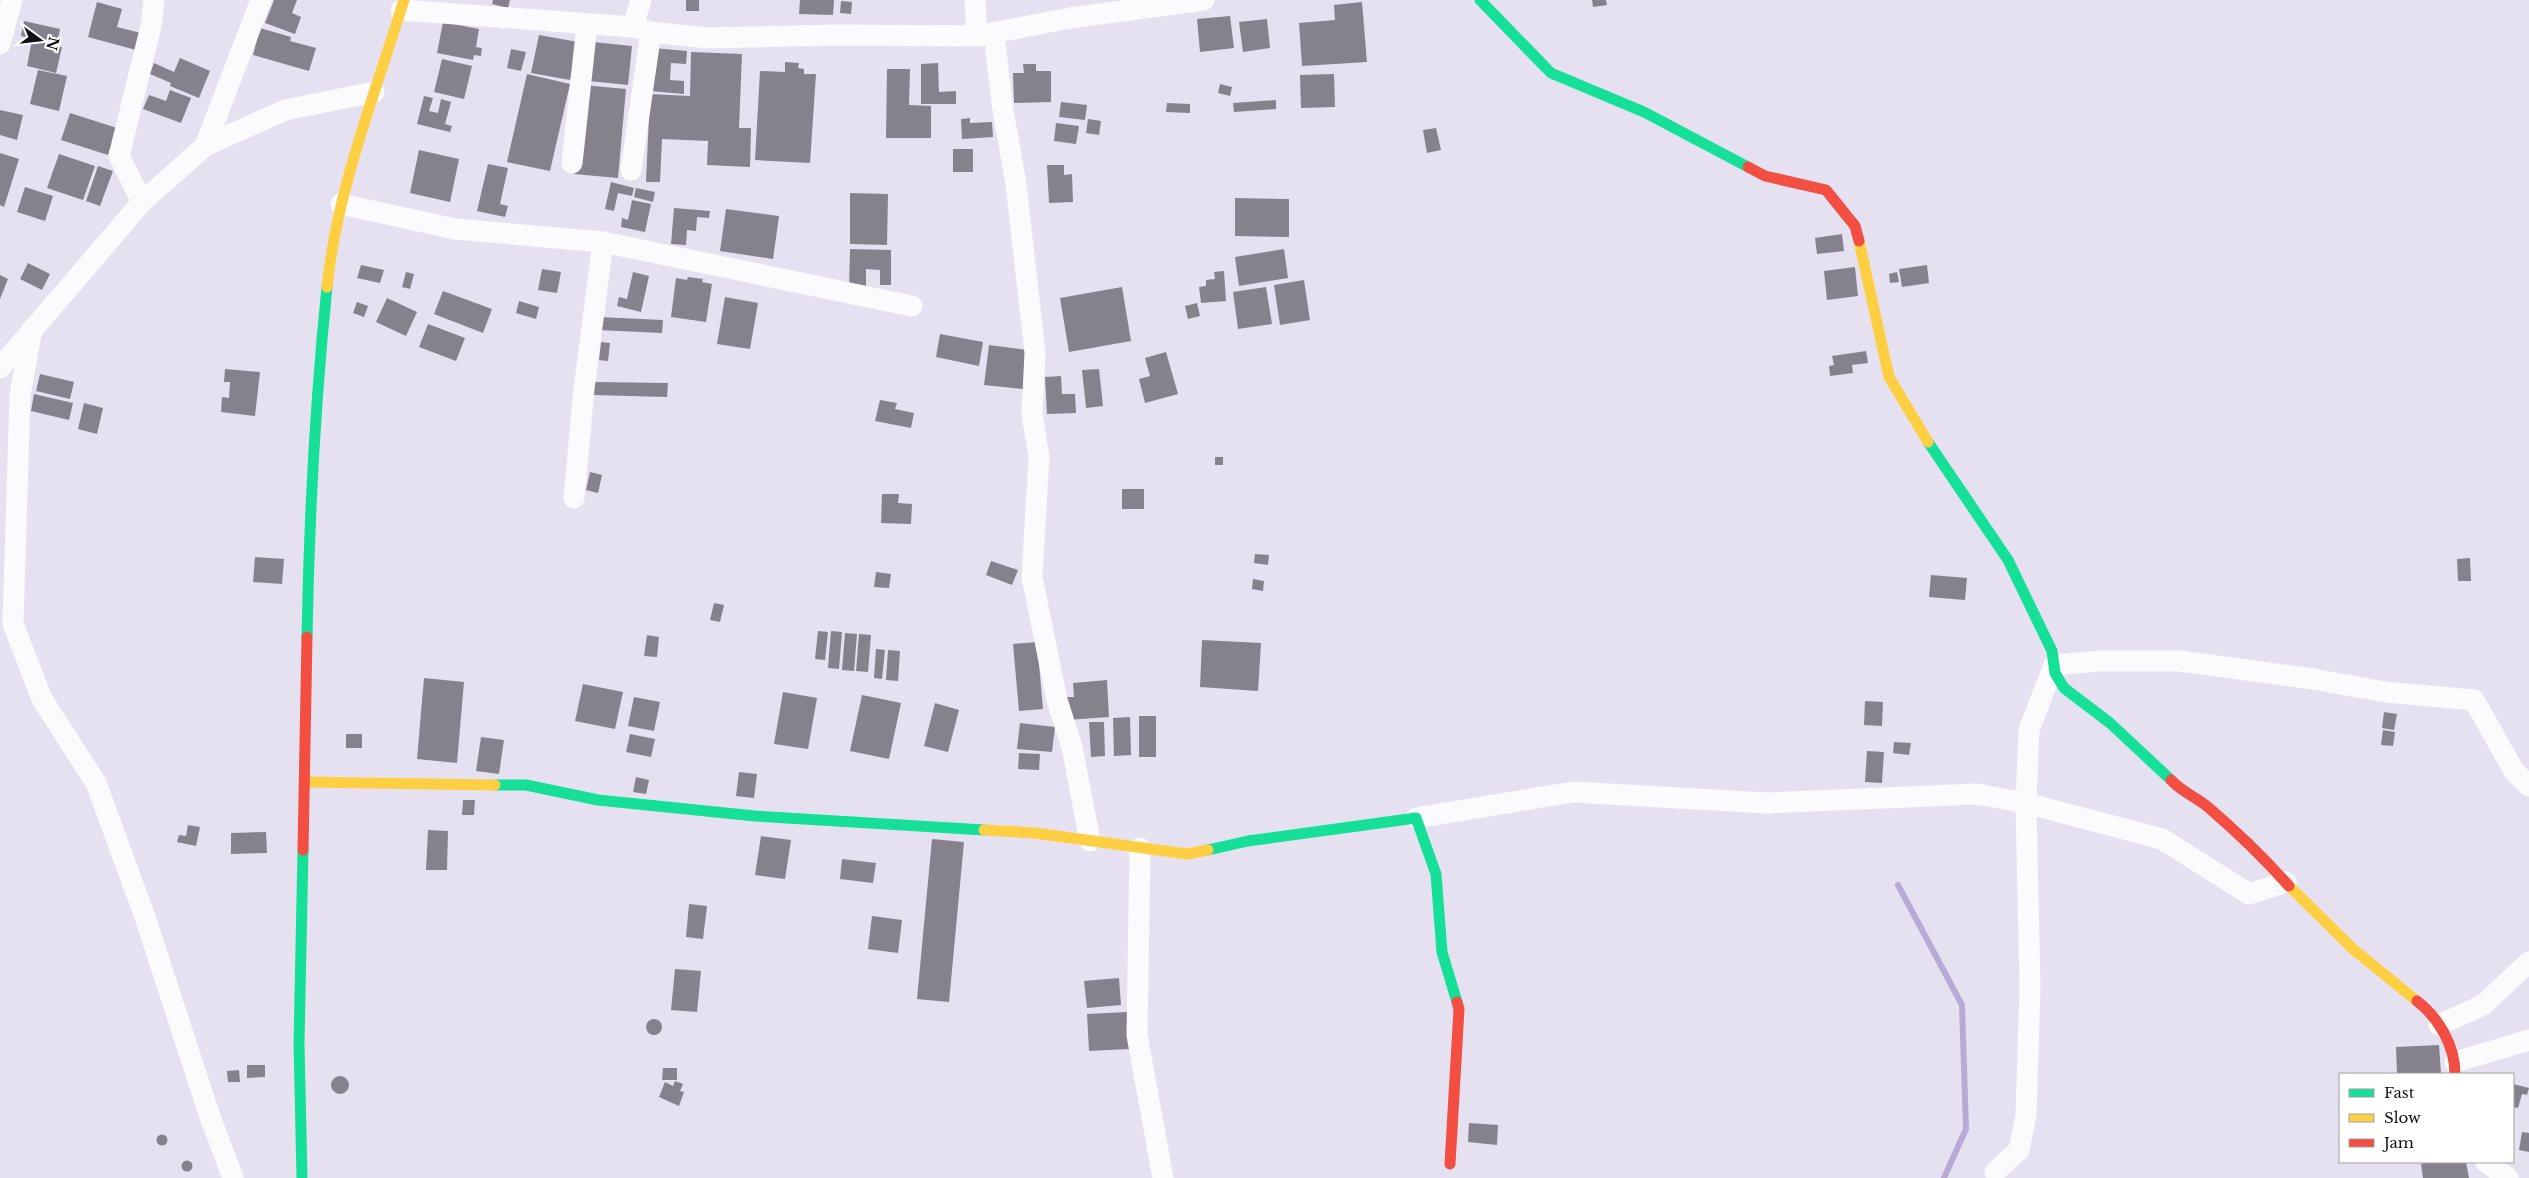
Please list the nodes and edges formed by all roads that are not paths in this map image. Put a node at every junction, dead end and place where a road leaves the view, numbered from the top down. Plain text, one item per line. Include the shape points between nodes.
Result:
1 (12, 0) edge
2 (154, 0) edge
3 (261, 0) edge
4 (641, 0) edge
5 (975, 0) edge
6 (1204, 0) edge
7 (1480, 0) edge
8 (402, 5) edge
9 (2, 23) edge
10 (587, 25) junction
11 (642, 30) junction
12 (986, 36) junction
13 (0, 44) edge
14 (374, 92) junction
15 (205, 146) junction
16 (572, 163) dead end
17 (632, 170) dead end
18 (142, 202) junction
19 (341, 204) junction
20 (603, 242) junction
21 (912, 306) dead end
22 (32, 330) junction
23 (0, 368) edge
24 (574, 498) dead end
25 (2054, 665) junction
26 (304, 782) junction
27 (2529, 786) edge
28 (2026, 803) junction
29 (1416, 818) junction
30 (1090, 841) junction
31 (1140, 848) junction
32 (2286, 882) junction
33 (2529, 962) edge
34 (2439, 1025) junction
35 (2529, 1040) edge
36 (2455, 1068) edge
37 (2487, 1163) edge
38 (1450, 1164) dead end
39 (1995, 1172) dead end
40 (233, 1178) edge
41 (302, 1178) edge
42 (1163, 1178) edge
43 (2508, 1178) edge

1 - 9 street
2 - 18 street via 151,26 119,156
3 - 15 street
4 - 11 street
5 - 12 street
6 - 12 street via 1070,18
7 - 25 street via 1551,74 1644,112 1765,176 1826,190 1855,226 1890,377 1923,434 2008,560 2052,651
8 - 10 street
8 - 14 street
9 - 13 street
10 - 11 street
10 - 16 street
11 - 12 street via 707,38
11 - 17 street
12 - 30 street via 1016,184 1035,353 1032,414 1039,457 1032,577 1057,700 1072,747
14 - 15 street via 285,110
14 - 19 street
15 - 18 street
18 - 22 street
19 - 20 street via 455,229
19 - 26 street via 331,249 317,387
20 - 21 street
20 - 24 street
22 - 23 street
22 - 40 street via 20,395 12,624 42,699 96,783
25 - 27 street via 2100,661 2180,661 2385,692 2474,700 2514,772
25 - 28 street via 2029,730
25 - 32 street via 2055,673 2073,696 2110,723 2180,791 2206,806
26 - 30 street via 526,785 598,800 755,816 1035,833
26 - 41 street via 299,1043
28 - 29 street via 1976,794 1767,803 1573,792
28 - 32 street via 2162,840 2248,894
28 - 39 street via 2030,988 2026,1115 2019,1150
29 - 31 street via 1248,841 1186,854
29 - 38 street via 1436,874 1442,952 1459,1009
30 - 31 street
31 - 42 street via 1137,1035
32 - 34 street via 2353,949 2408,991
33 - 34 street via 2483,1005
34 - 36 street
35 - 36 street
37 - 43 street

